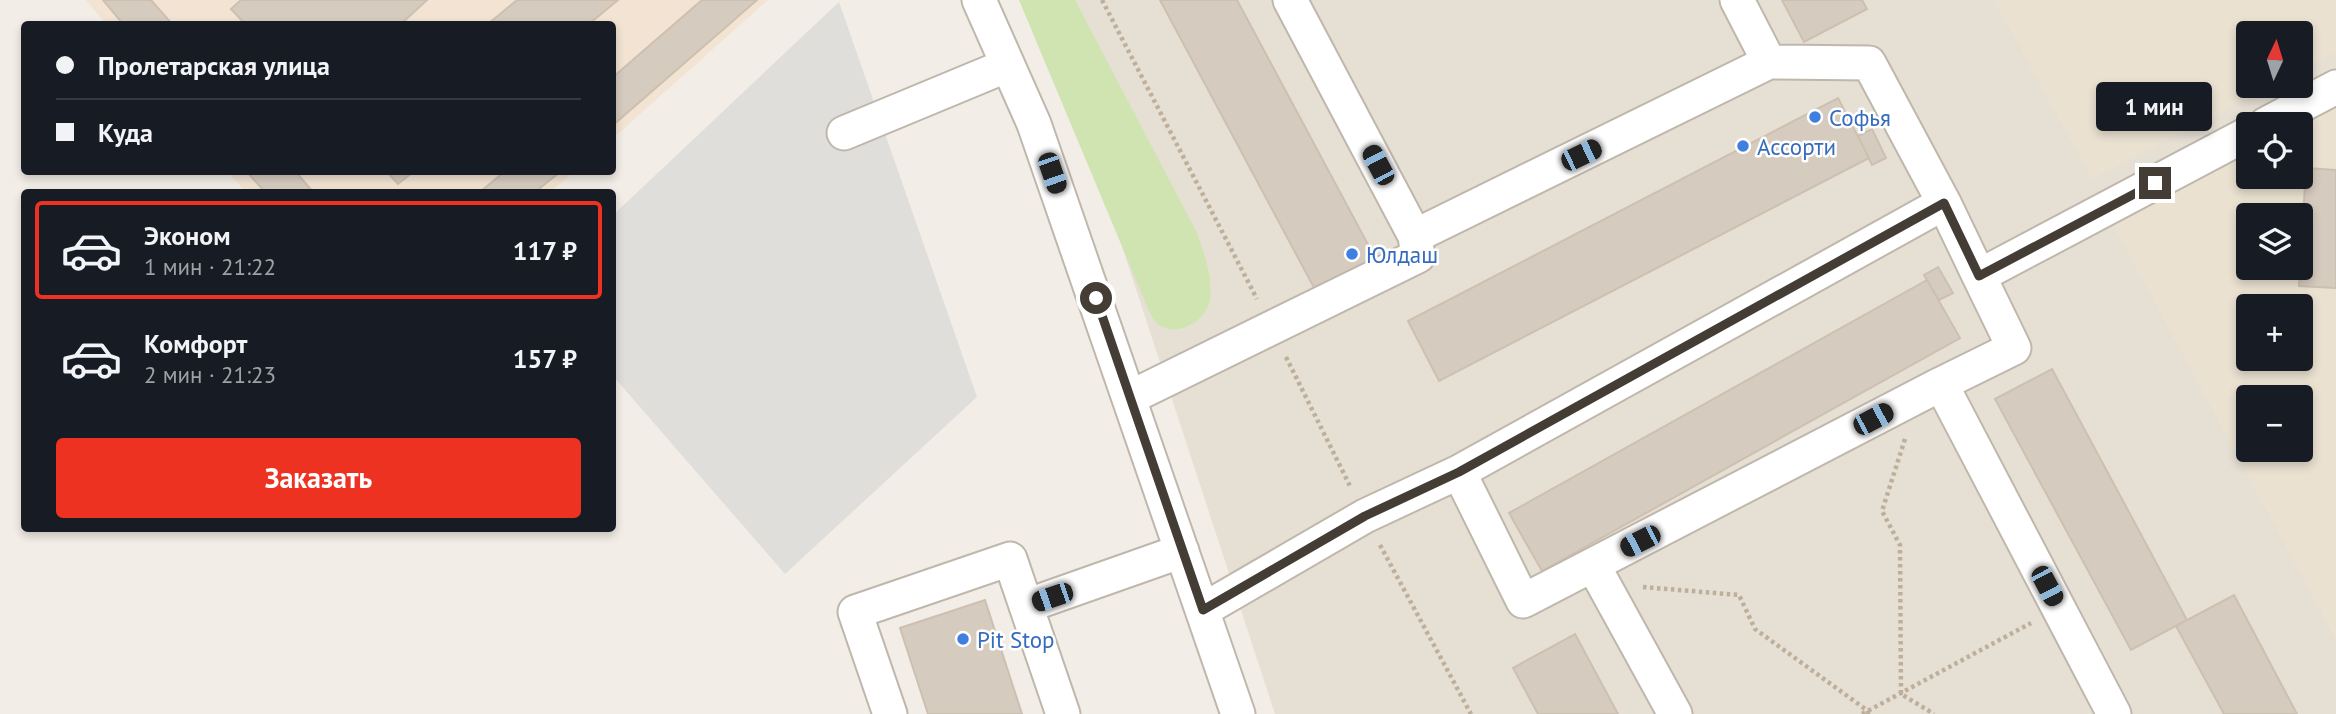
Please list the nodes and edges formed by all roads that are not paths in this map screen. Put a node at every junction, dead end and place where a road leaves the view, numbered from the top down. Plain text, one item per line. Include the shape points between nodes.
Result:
1 (979, 0) edge
2 (1290, 0) edge
3 (1737, 0) edge
4 (1769, 62) junction
5 (1008, 65) junction
6 (2336, 88) edge
7 (2289, 112) edge
8 (844, 133) dead end
9 (2236, 141) edge
10 (1944, 203) junction
11 (1415, 236) junction
12 (1979, 276) junction
13 (1930, 389) junction
14 (1131, 397) junction
15 (1459, 472) junction
16 (1182, 551) junction
17 (1598, 575) junction
18 (1026, 606) junction
19 (1203, 610) junction
20 (890, 714) edge
21 (1063, 714) edge
22 (1238, 714) edge
23 (1675, 714) edge
24 (2114, 714) edge

1 - 5 street
2 - 11 street
3 - 4 street
4 - 10 street via 1869,63
4 - 11 street
5 - 8 street
5 - 14 street via 1034,124
6 - 7 street
9 - 12 street
10 - 12 street
10 - 15 street
11 - 14 street via 1418,256
12 - 13 street via 2014,348
13 - 17 street
13 - 24 street via 2059,608
14 - 16 street
15 - 17 street via 1523,601
15 - 19 street via 1365,516
16 - 18 street
16 - 19 street
17 - 23 street
18 - 20 street via 1010,559 855,612
18 - 21 street
19 - 22 street

